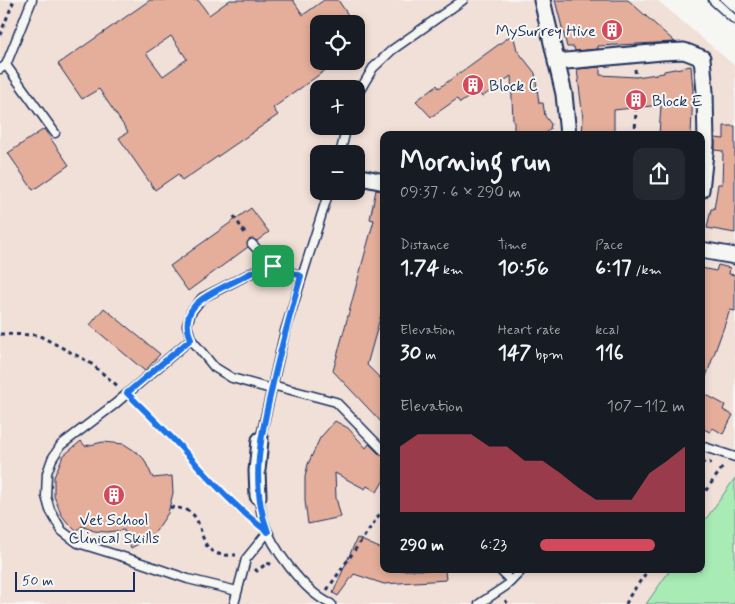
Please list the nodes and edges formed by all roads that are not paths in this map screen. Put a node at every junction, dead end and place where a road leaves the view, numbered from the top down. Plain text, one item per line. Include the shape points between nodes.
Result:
1 (32, 0) edge
2 (464, 0) edge
3 (542, 0) edge
4 (713, 0) edge
5 (735, 20) edge
6 (556, 62) junction
7 (3, 67) edge
8 (365, 82) edge
9 (568, 131) edge
10 (55, 133) dead end
11 (705, 153) edge
12 (365, 178) edge
13 (380, 181) edge
14 (326, 200) edge
15 (252, 244) road end
16 (705, 251) edge
17 (735, 256) edge
18 (273, 266) junction
19 (301, 276) junction
20 (191, 339) junction
21 (272, 387) junction
22 (260, 440) joint
23 (380, 447) edge
24 (705, 447) edge
25 (714, 450) junction
26 (705, 451) edge
27 (735, 457) edge
28 (258, 496) joint
29 (268, 532) junction
30 (503, 573) edge
31 (519, 573) edge
32 (510, 581) junction
33 (237, 591) junction
34 (234, 604) edge
35 (331, 604) edge
36 (479, 604) edge

1 - 7 lane
2 - 8 lane via 392,50 373,68
3 - 6 street
4 - 5 lane
6 - 9 street via 564,94
6 - 11 street via 684,51 702,58
7 - 10 lane
12 - 13 street
14 - 19 lane
15 - 18 lane
16 - 17 street
18 - 19 lane
18 - 20 lane via 265,266 202,298 188,318
19 - 21 lane
20 - 21 lane via 214,368 232,378
20 - 33 lane via 61,445 47,474 46,496 62,531 78,543 188,579
21 - 22 lane
21 - 23 lane via 336,402
22 - 28 street
24 - 25 lane
25 - 26 lane
25 - 27 lane
28 - 29 lane
29 - 33 lane via 246,559
29 - 35 lane via 291,568 314,594
30 - 32 lane
31 - 32 lane
32 - 36 lane
33 - 34 lane

